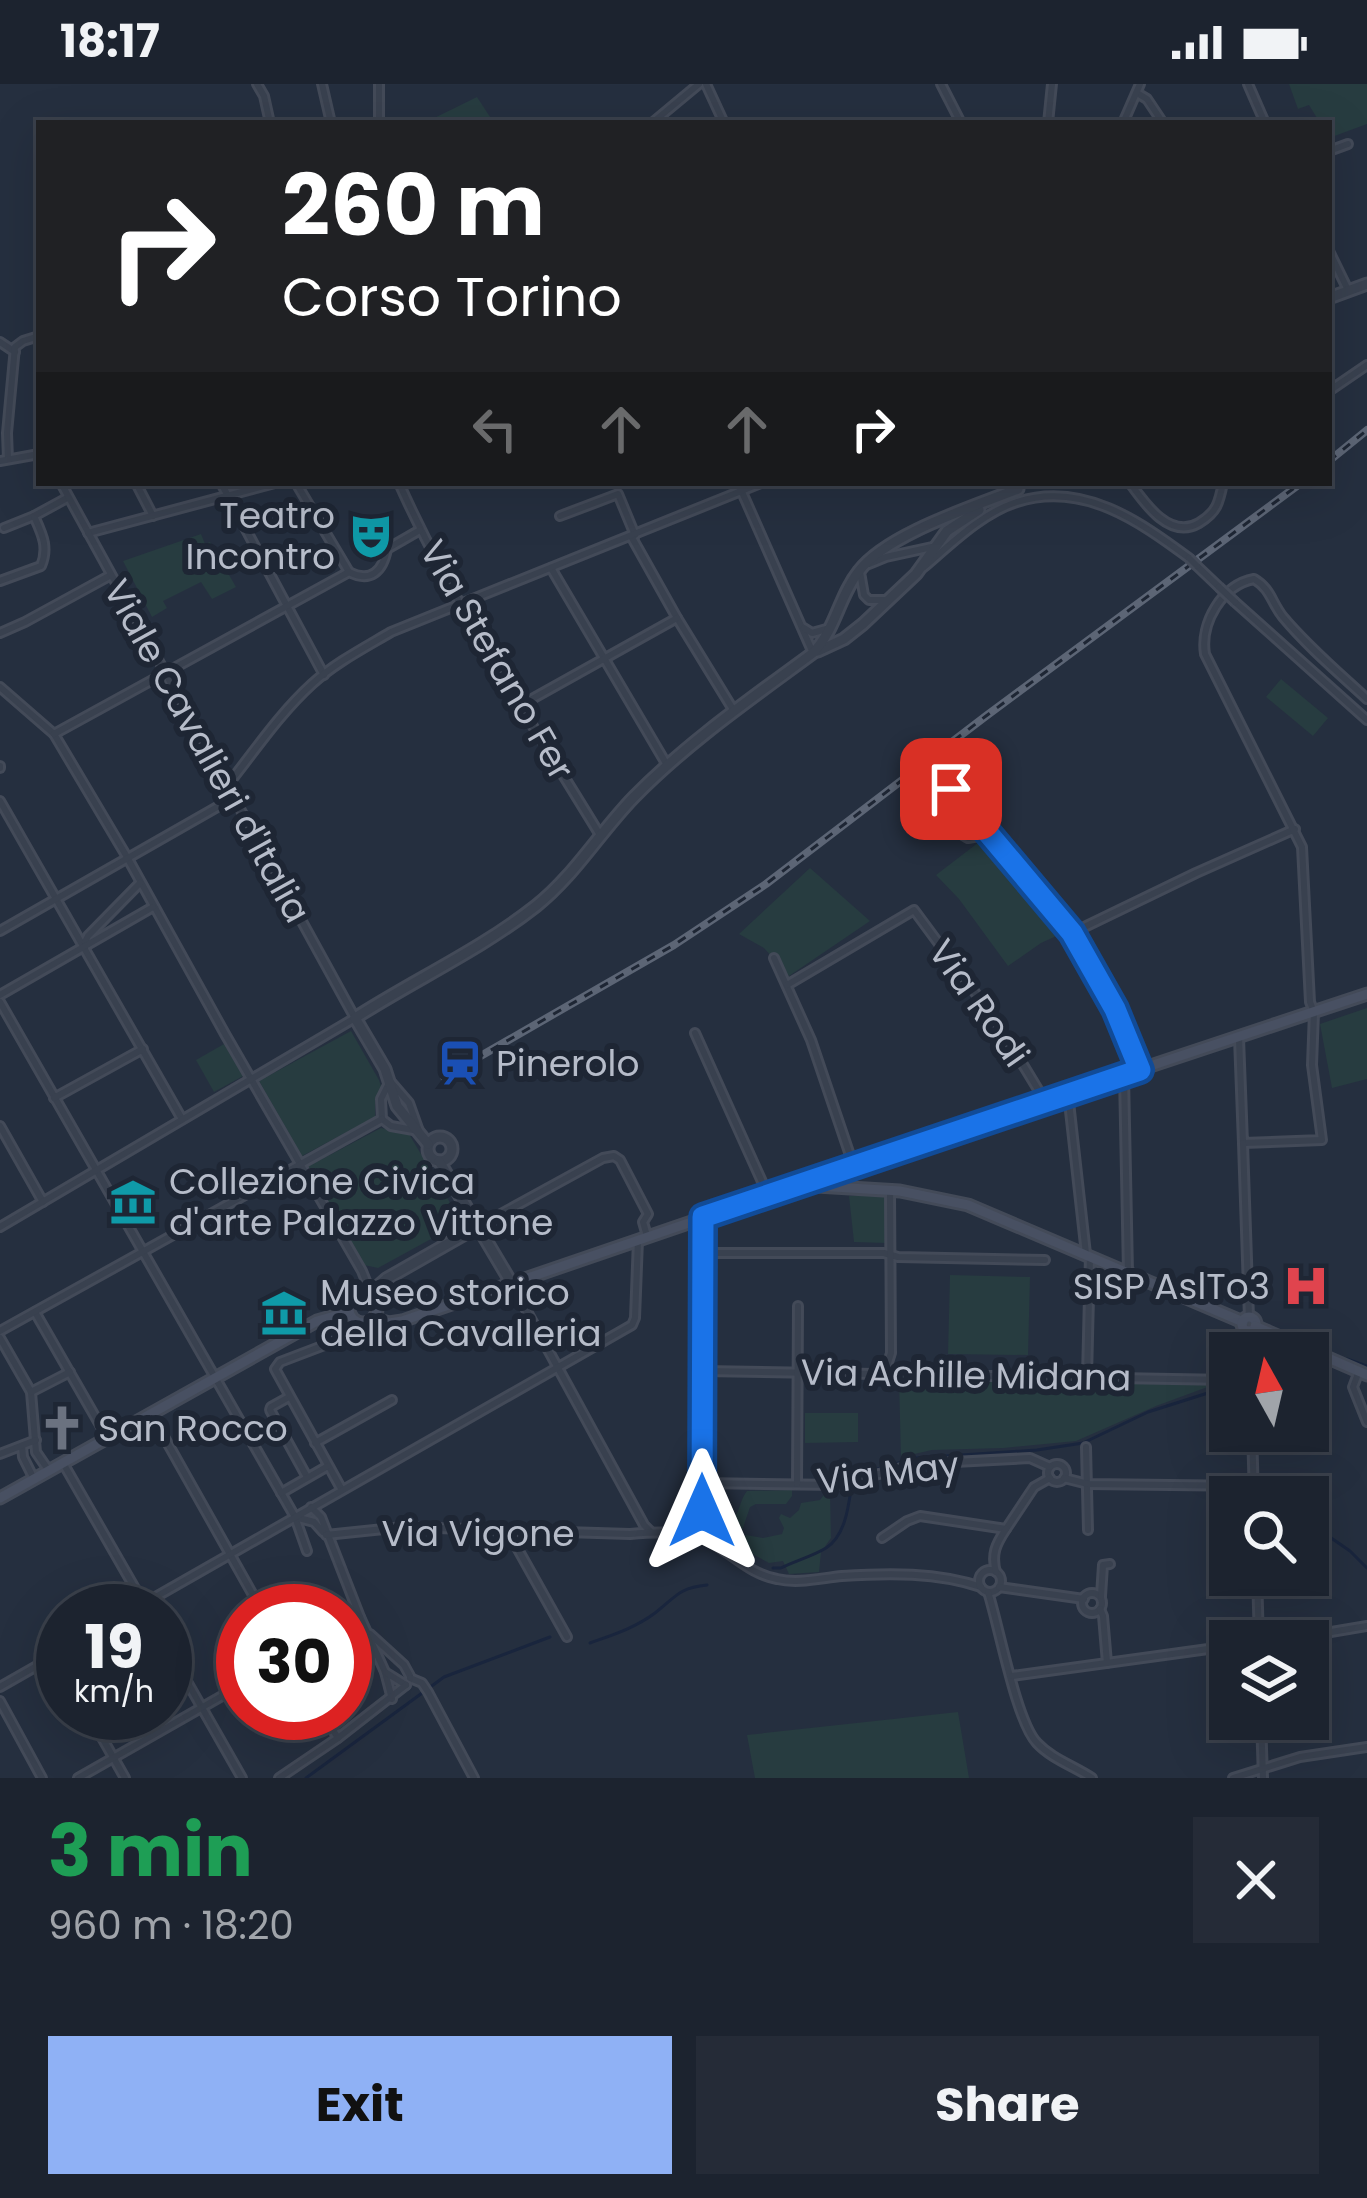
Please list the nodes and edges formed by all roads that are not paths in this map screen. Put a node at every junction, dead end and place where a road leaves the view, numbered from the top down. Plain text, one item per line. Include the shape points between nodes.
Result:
1 (257, 84) edge
2 (322, 84) edge
3 (379, 84) edge
4 (702, 84) edge
5 (941, 84) edge
6 (1052, 84) edge
7 (1248, 84) edge
8 (1139, 89) edge
9 (269, 120) edge
10 (330, 120) edge
11 (380, 120) edge
12 (656, 120) edge
13 (722, 120) edge
14 (959, 120) edge
15 (1048, 120) edge
16 (1124, 120) edge
17 (1160, 120) edge
18 (1263, 120) edge
19 (1348, 143) dead end
20 (1332, 150) edge
21 (1332, 256) edge
22 (1367, 284) edge
23 (1348, 290) junction
24 (1332, 297) edge
25 (36, 337) edge
26 (0, 341) edge
27 (15, 352) junction
28 (1367, 365) edge
29 (13, 375) junction
30 (0, 376) edge
31 (1332, 389) edge
32 (36, 455) edge
33 (4, 460) edge
34 (62, 486) edge
35 (138, 486) edge
36 (222, 486) edge
37 (263, 486) edge
38 (298, 486) edge
39 (400, 486) edge
40 (1024, 486) edge
41 (1132, 486) edge
42 (1222, 486) edge
43 (739, 487) edge
44 (1018, 489) junction
45 (227, 495) junction
46 (68, 497) junction
47 (152, 515) junction
48 (34, 516) junction
49 (560, 516) dead end
50 (4, 528) dead end
51 (420, 530) junction
52 (88, 533) junction
53 (633, 536) junction
54 (958, 538) junction
55 (935, 547) junction
56 (551, 568) junction
57 (861, 568) junction
58 (349, 572) junction
59 (110, 574) junction
60 (916, 574) junction
61 (0, 581) edge
62 (889, 599) junction
63 (286, 605) junction
64 (460, 605) junction
65 (676, 618) junction
66 (800, 627) junction
67 (832, 627) junction
68 (0, 633) edge
69 (813, 653) junction
70 (603, 660) junction
71 (164, 671) junction
72 (324, 675) junction
73 (0, 687) edge
74 (1367, 699) edge
75 (521, 705) junction
76 (734, 711) junction
77 (1367, 720) edge
78 (53, 734) junction
79 (667, 765) junction
80 (226, 787) junction
81 (233, 798) junction
82 (0, 801) edge
83 (1295, 829) junction
84 (990, 834) junction
85 (600, 835) junction
86 (127, 857) junction
87 (140, 883) junction
88 (57, 898) junction
89 (154, 907) junction
90 (0, 931) edge
91 (1072, 933) junction
92 (83, 946) junction
93 (774, 958) dead end
94 (788, 985) junction
95 (1367, 994) edge
96 (0, 998) edge
97 (1313, 1012) junction
98 (356, 1018) junction
99 (695, 1034) dead end
100 (1238, 1038) junction
101 (142, 1049) junction
102 (1140, 1070) junction
103 (1124, 1075) junction
104 (250, 1079) junction
105 (390, 1081) junction
106 (1069, 1093) junction
107 (54, 1098) junction
108 (1045, 1101) junction
109 (182, 1118) junction
110 (378, 1121) junction
111 (0, 1126) edge
112 (419, 1131) junction
113 (1243, 1143) junction
114 (428, 1144) junction
115 (439, 1161) junction
116 (300, 1165) junction
117 (854, 1167) junction
118 (96, 1171) junction
119 (800, 1185) junction
120 (890, 1191) junction
121 (768, 1195) junction
122 (43, 1202) junction
123 (703, 1217) junction
124 (479, 1226) junction
125 (0, 1227) edge
126 (643, 1238) junction
127 (704, 1253) junction
128 (143, 1254) junction
129 (890, 1254) junction
130 (1088, 1255) junction
131 (1045, 1260) dead end
132 (1128, 1272) junction
133 (512, 1284) junction
134 (364, 1294) junction
135 (798, 1306) dead end
136 (35, 1312) junction
137 (349, 1312) junction
138 (374, 1318) junction
139 (362, 1323) junction
140 (1249, 1324) junction
141 (1249, 1332) edge
142 (0, 1335) edge
143 (557, 1369) junction
144 (703, 1371) junction
145 (70, 1372) junction
146 (799, 1372) junction
147 (885, 1372) junction
148 (1363, 1373) edge
149 (1088, 1377) junction
150 (216, 1378) junction
151 (1209, 1379) edge
152 (31, 1392) junction
153 (289, 1397) junction
154 (392, 1400) dead end
155 (1367, 1422) edge
156 (164, 1436) dead end
157 (108, 1439) junction
158 (36, 1440) junction
159 (315, 1443) junction
160 (22, 1446) junction
161 (1086, 1447) dead end
162 (36, 1452) junction
163 (0, 1454) edge
164 (63, 1463) junction
165 (328, 1466) junction
166 (1050, 1467) junction
167 (50, 1471) junction
168 (308, 1477) junction
169 (1050, 1478) junction
170 (1064, 1478) junction
171 (34, 1479) junction
172 (702, 1483) junction
173 (796, 1484) junction
174 (1088, 1484) junction
175 (1209, 1485) edge
176 (342, 1490) junction
177 (281, 1492) junction
178 (0, 1498) edge
179 (310, 1507) junction
180 (295, 1517) junction
181 (312, 1521) junction
182 (644, 1525) junction
183 (1006, 1529) junction
184 (514, 1530) junction
185 (1088, 1530) dead end
186 (653, 1532) junction
187 (326, 1534) junction
188 (630, 1534) junction
189 (702, 1538) junction
190 (882, 1538) dead end
191 (307, 1551) dead end
192 (230, 1555) junction
193 (1110, 1564) dead end
194 (993, 1569) junction
195 (133, 1584) edge
196 (183, 1584) edge
197 (247, 1584) edge
198 (346, 1584) edge
199 (983, 1586) junction
200 (999, 1587) junction
201 (1084, 1598) junction
202 (1101, 1598) junction
203 (1100, 1609) junction
204 (1367, 1626) edge
205 (1329, 1632) edge
206 (372, 1637) edge
207 (567, 1637) dead end
208 (372, 1642) edge
209 (1209, 1649) edge
210 (1107, 1664) junction
211 (36, 1666) edge
212 (385, 1672) junction
213 (1012, 1676) junction
214 (408, 1681) junction
215 (0, 1687) edge
216 (192, 1692) edge
217 (216, 1699) edge
218 (392, 1699) junction
219 (0, 1701) edge
220 (201, 1708) junction
221 (372, 1713) edge
222 (103, 1740) edge
223 (335, 1740) edge
224 (1262, 1740) edge
225 (1367, 1747) edge
226 (113, 1758) junction
227 (1263, 1773) edge
228 (42, 1778) edge
229 (78, 1778) edge
230 (125, 1778) edge
231 (242, 1778) edge
232 (279, 1778) edge
233 (474, 1778) edge
234 (1092, 1778) edge
235 (1233, 1778) edge

1 - 9 street
2 - 10 street
3 - 11 street
4 - 12 street
4 - 13 street
5 - 14 street
6 - 15 street
7 - 18 street
8 - 16 street
8 - 17 street
19 - 20 street
21 - 23 street
22 - 23 street
23 - 24 street
25 - 27 street
26 - 27 street
27 - 29 street
28 - 31 street
29 - 30 street
29 - 33 street
32 - 33 street
34 - 46 street, Viale Cavalieri d'Italia
35 - 47 street
36 - 45 street
37 - 45 street
38 - 58 street
39 - 51 street, Via Stefano Fer
40 - 44 street
41 - 42 street via 1173,526 1192,527 1214,513
43 - 53 street
43 - 66 street
44 - 55 street via 962,520
44 - 57 street via 900,539
45 - 47 street
45 - 63 street
46 - 48 street
46 - 52 street, Viale Cavalieri d'Italia
47 - 52 street
48 - 50 street
48 - 61 street via 46,545 41,566
49 - 53 street via 618,494
51 - 58 street via 392,544 377,573
51 - 64 street, Via Stefano Fer
52 - 59 street, Viale Cavalieri d'Italia
53 - 56 street
53 - 65 street
54 - 55 street
54 - 60 street
54 - 77 street, bridge via 1015,502 1065,498 1118,510 1189,558
55 - 57 street
55 - 60 street
56 - 64 street
56 - 70 street
57 - 62 street via 864,596
57 - 67 street
58 - 63 street
59 - 68 street
59 - 71 street, Viale Cavalieri d'Italia
60 - 62 street
62 - 69 street via 844,639
63 - 71 street
63 - 72 street
64 - 72 street via 391,632
64 - 75 street, Via Stefano Fer
65 - 70 street
65 - 76 street
66 - 67 street
66 - 69 street
67 - 69 street
69 - 76 street
70 - 75 street
70 - 79 street
71 - 78 street
71 - 80 street, Viale Cavalieri d'Italia
72 - 80 street
73 - 78 street
74 - 83 street via 1286,620 1265,585 1234,586 1209,618 1205,654
75 - 85 street, Via Stefano Fer
76 - 79 street
78 - 86 street
79 - 85 street
80 - 81 street, Viale Cavalieri d'Italia
81 - 86 street
81 - 98 street, Viale Cavalieri d'Italia
82 - 88 street
83 - 91 street
83 - 97 street
84 - 84 street via 951,789 938,789 963,835
84 - 91 street
85 - 98 street via 540,903
86 - 87 street
86 - 88 street
87 - 89 street
87 - 92 street
88 - 90 street
88 - 92 street
89 - 92 street
89 - 104 street
91 - 102 street
92 - 96 street
92 - 101 street
93 - 94 street
94 - 108 street, Via Rodi via 914,910
94 - 117 street
95 - 97 main road
96 - 107 street
97 - 100 main road
97 - 113 street via 1322,1140
98 - 104 street
98 - 105 street
99 - 121 street
100 - 102 main road
100 - 113 street
101 - 107 street
101 - 109 street
102 - 103 main road
103 - 106 main road
103 - 132 street
104 - 109 street
104 - 116 street
105 - 110 street
105 - 112 street via 399,1109
106 - 108 main road
106 - 130 street
107 - 118 street
108 - 117 main road
109 - 118 street
110 - 112 street
110 - 116 street
111 - 122 street
112 - 114 street
113 - 140 street
114 - 115 street
114 - 115 street via 441,1136 451,1144
115 - 124 street
116 - 128 street
116 - 134 street via 363,1274
117 - 119 main road
118 - 122 street
118 - 128 street
119 - 120 main road
119 - 121 main road
120 - 129 street
120 - 130 main road via 968,1205
121 - 123 main road
122 - 125 street
123 - 126 main road
123 - 127 street
124 - 126 street via 614,1156 649,1216
124 - 133 street
124 - 134 street
126 - 133 main road
126 - 143 street via 634,1322
127 - 129 street
127 - 144 street
128 - 136 street
128 - 150 street
129 - 131 street
129 - 147 street
130 - 132 main road
130 - 149 street
132 - 140 main road
133 - 138 main road via 402,1321
133 - 143 street
134 - 137 main road
134 - 138 main road via 377,1305
135 - 146 street
136 - 142 street
136 - 145 street
137 - 139 main road
137 - 150 main road via 317,1321
138 - 139 main road
139 - 153 street via 276,1366
140 - 141 street
140 - 148 main road
142 - 152 street
143 - 176 street
143 - 182 street
144 - 146 street, Via Achille Midana
144 - 172 street
145 - 152 street
145 - 157 street
146 - 147 street, Via Achille Midana
146 - 173 street
147 - 149 street, Via Achille Midana
148 - 155 street via 1353,1387
149 - 151 street, Via Achille Midana
150 - 157 main road
150 - 177 street
152 - 158 street
153 - 159 street
153 - 168 street via 270,1410
154 - 159 street
156 - 192 street
157 - 164 main road
158 - 160 street
158 - 162 street
159 - 165 street
160 - 162 street
160 - 163 street
160 - 171 street
161 - 174 street
162 - 167 street
164 - 167 main road
164 - 195 street
165 - 168 street
165 - 176 street
166 - 169 street
166 - 170 street via 1063,1467
166 - 173 street, Via May via 1030,1458 928,1463 826,1486
167 - 171 main road
168 - 177 street
169 - 170 street
169 - 183 street via 1034,1487
170 - 174 street
171 - 178 main road
172 - 173 street, Via May
172 - 189 street
174 - 175 street
174 - 185 street
176 - 179 street
177 - 180 street
179 - 180 street
179 - 181 street
179 - 187 street
180 - 181 street
180 - 191 street
180 - 192 street
181 - 187 street
182 - 186 street
182 - 188 street
183 - 190 street, Via May via 920,1516
183 - 194 street
184 - 187 street, Via Vigone
184 - 188 street, Via Vigone
184 - 207 street
186 - 188 street, Via Vigone
186 - 189 street, Via Vigone
187 - 198 street
189 - 199 street, Via Vigone via 772,1579 884,1573
192 - 196 street
192 - 197 street
193 - 202 street via 1103,1565
194 - 199 street
194 - 200 street
199 - 200 street
199 - 213 street
200 - 201 street
201 - 202 street
201 - 203 street via 1086,1610
202 - 203 street
203 - 210 street
204 - 205 street
206 - 214 street via 404,1665
208 - 212 street
209 - 210 street
210 - 213 street
211 - 215 street
212 - 214 street
212 - 218 street
213 - 234 street via 1032,1738
214 - 218 street
214 - 233 street via 422,1682
216 - 220 street
217 - 220 street
218 - 221 street
219 - 228 street
220 - 226 street
220 - 231 street
222 - 226 street
223 - 232 street
224 - 227 street
225 - 227 street via 1320,1752
226 - 229 street
226 - 230 street
227 - 235 street

